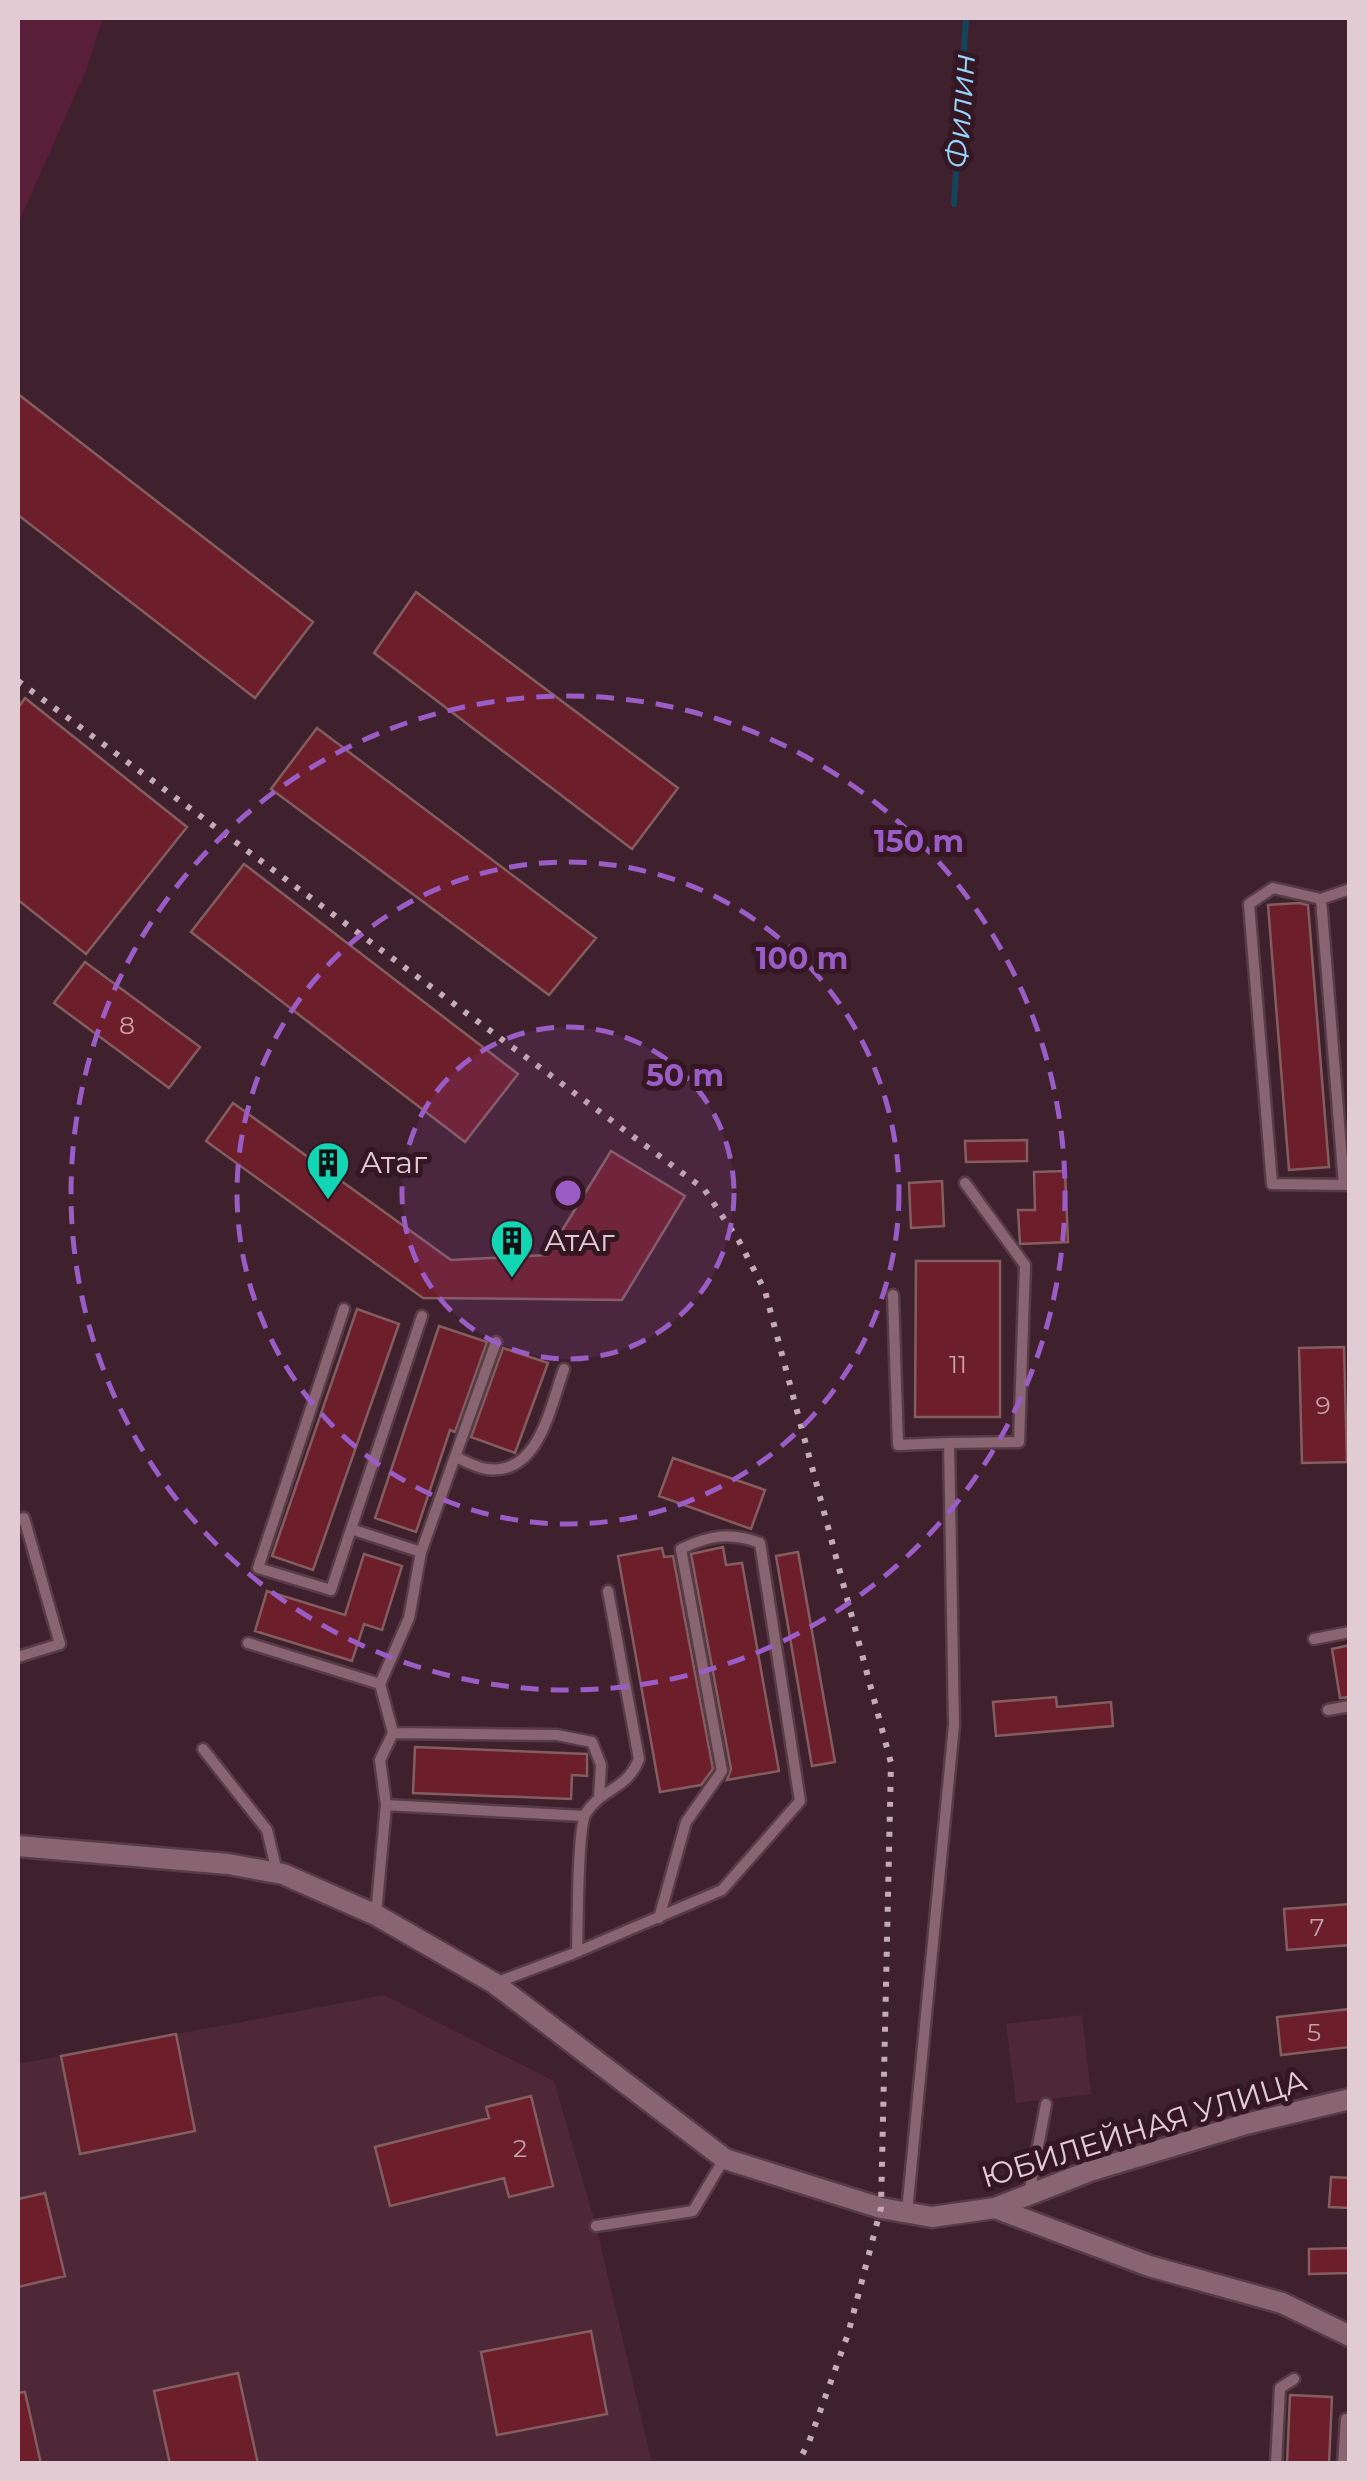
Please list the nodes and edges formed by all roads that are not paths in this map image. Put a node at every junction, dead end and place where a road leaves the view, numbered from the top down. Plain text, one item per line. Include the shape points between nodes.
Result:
1 (1350, 889) edge
2 (1321, 899) junction
3 (965, 1183) dead end
4 (1347, 1185) edge
5 (892, 1295) dead end
6 (344, 1308) dead end
7 (422, 1316) dead end
8 (496, 1342) dead end
9 (564, 1370) dead end
10 (949, 1443) junction
11 (456, 1457) junction
12 (18, 1520) edge
13 (350, 1529) junction
14 (421, 1552) junction
15 (608, 1591) dead end
16 (1350, 1632) edge
17 (1314, 1638) dead end
18 (248, 1643) dead end
19 (18, 1657) edge
20 (380, 1684) junction
21 (1350, 1706) edge
22 (1328, 1710) dead end
23 (393, 1733) junction
24 (203, 1750) dead end
25 (599, 1798) junction
26 (386, 1805) junction
27 (584, 1816) junction
28 (18, 1846) edge
29 (277, 1873) junction
30 (376, 1915) junction
31 (659, 1918) junction
32 (577, 1952) junction
33 (494, 1983) junction
34 (1350, 2099) edge
35 (1046, 2104) dead end
36 (725, 2158) junction
37 (1029, 2195) junction
38 (996, 2208) junction
39 (906, 2213) junction
40 (596, 2226) dead end
41 (1350, 2336) edge
42 (1294, 2379) dead end
43 (1346, 2419) dead end
44 (1347, 2442) edge
45 (1276, 2464) edge
46 (1343, 2464) edge

1 - 2 lane
2 - 4 lane
2 - 4 lane via 1273,888 1249,904 1272,1184
3 - 10 lane via 1025,1266 1018,1442
5 - 10 lane via 898,1445
6 - 13 lane via 258,1568 331,1590
7 - 13 lane
8 - 11 lane
9 - 11 lane via 534,1452 488,1470
10 - 39 lane via 954,1725
11 - 14 lane
12 - 19 lane via 24,1518 60,1644
13 - 14 lane
14 - 20 lane via 409,1618
15 - 25 lane via 639,1759 631,1778
16 - 17 lane
18 - 20 lane
20 - 23 lane
21 - 22 lane
23 - 25 lane via 556,1735 592,1742 601,1765
23 - 26 lane via 380,1760
24 - 29 lane via 267,1830
25 - 27 lane
26 - 27 lane
26 - 30 lane
27 - 32 lane
28 - 29 street, ЮБИЛЕЙНАЯ УЛИЦА
29 - 30 street, ЮБИЛЕЙНАЯ УЛИЦА
30 - 33 street, ЮБИЛЕЙНАЯ УЛИЦА
31 - 31 lane via 722,1890 800,1801 760,1543 739,1535 708,1536 681,1549 722,1771 686,1822
31 - 32 lane
32 - 33 lane
33 - 36 street, ЮБИЛЕЙНАЯ УЛИЦА
34 - 37 street, ЮБИЛЕЙНАЯ УЛИЦА via 1246,2124
35 - 37 lane
36 - 39 street, ЮБИЛЕЙНАЯ УЛИЦА
36 - 40 lane via 693,2211
37 - 38 street, ЮБИЛЕЙНАЯ УЛИЦА
38 - 39 street, ЮБИЛЕЙНАЯ УЛИЦА via 932,2218
38 - 41 street via 1149,2266 1282,2303
42 - 45 lane via 1280,2388
43 - 44 lane
44 - 46 lane

